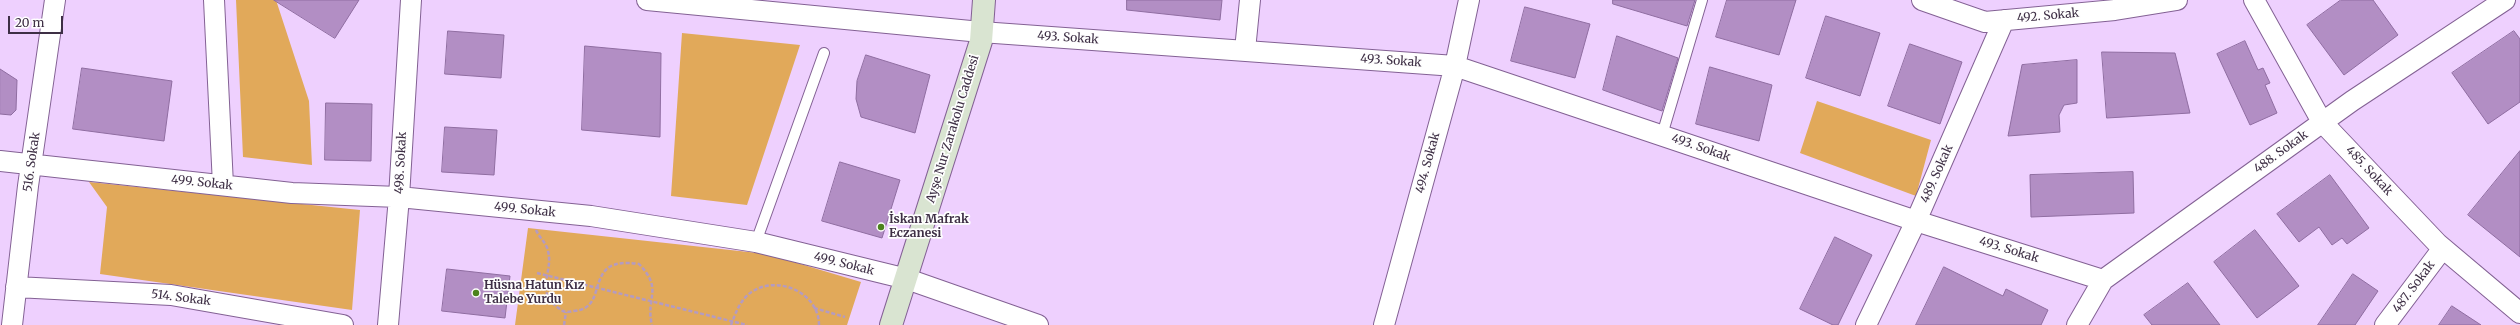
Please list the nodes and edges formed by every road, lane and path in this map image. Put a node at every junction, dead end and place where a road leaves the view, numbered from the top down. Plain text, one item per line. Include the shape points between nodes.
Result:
1 (55, 0) edge
2 (214, 0) edge
3 (411, 0) edge
4 (647, 0) edge
5 (984, 0) edge
6 (1250, 0) edge
7 (1469, 0) edge
8 (1702, 0) edge
9 (1922, 0) edge
10 (2177, 0) edge
11 (2254, 0) edge
12 (2505, 0) edge
13 (2058, 8) edge
14 (2004, 20) junction
15 (981, 32) junction
16 (1245, 50) junction
17 (824, 53) dead end
18 (1455, 66) junction
19 (2322, 122) junction
20 (1662, 135) junction
21 (0, 161) edge
22 (31, 165) junction
23 (223, 185) junction
24 (399, 197) junction
25 (526, 210) junction
26 (1916, 221) junction
27 (756, 242) junction
28 (2443, 248) junction
29 (537, 273) dead end
30 (546, 275) junction
31 (907, 279) junction
32 (2103, 280) junction
33 (16, 287) junction
34 (597, 288) junction
35 (652, 302) junction
36 (814, 307) junction
37 (566, 312) junction
38 (2520, 313) edge
39 (845, 317) dead end
40 (731, 323) edge
41 (12, 325) edge
42 (343, 325) edge
43 (388, 325) edge
44 (564, 325) edge
45 (652, 325) edge
46 (747, 325) edge
47 (819, 325) edge
48 (891, 325) edge
49 (1038, 325) edge
50 (1384, 325) edge
51 (1866, 325) edge
52 (2077, 325) edge
53 (2385, 325) edge

1 - 22 street, 516. Sokak
2 - 23 street
3 - 24 street, 498. Sokak
4 - 15 street, 493. Sokak
5 - 15 street, Ayşe Nur Zarakolu Caddesi
6 - 16 street
7 - 18 street, 494. Sokak
8 - 20 lane
9 - 14 street, 492. Sokak via 1985,22
10 - 13 street, 492. Sokak via 2116,10
11 - 19 street, 485. Sokak
12 - 19 street, 488. Sokak
13 - 14 street, 492. Sokak
14 - 26 street, 489. Sokak
15 - 16 street, 493. Sokak
15 - 31 street, Ayşe Nur Zarakolu Caddesi
16 - 18 street, 493. Sokak
17 - 27 lane
18 - 20 street, 493. Sokak
18 - 50 street, 494. Sokak
19 - 28 street, 485. Sokak
19 - 32 street, 488. Sokak
20 - 26 street, 493. Sokak
21 - 22 street, 499. Sokak
22 - 23 street, 499. Sokak
22 - 33 street, 516. Sokak
23 - 24 street, 499. Sokak via 292,193
24 - 25 street, 499. Sokak
24 - 43 street, 498. Sokak
25 - 27 street, 499. Sokak via 591,216
25 - 30 path via 548,249 550,262
26 - 32 street, 493. Sokak
26 - 51 street, 489. Sokak
27 - 31 street, 499. Sokak
28 - 38 street, 485. Sokak
28 - 53 street, 487. Sokak
29 - 30 path
30 - 34 path
30 - 37 path via 547,296 553,305
31 - 48 street, Ayşe Nur Zarakolu Caddesi
31 - 49 street, 499. Sokak
32 - 52 street, 488. Sokak
33 - 41 street, 516. Sokak
33 - 42 street, 514. Sokak via 171,295
34 - 35 path
34 - 35 path via 603,274 614,264 639,264 651,279 654,289
34 - 37 path via 591,304 582,311
35 - 40 path
35 - 45 path via 649,314
36 - 39 path
36 - 40 path via 792,287 768,285 746,296
36 - 47 path
37 - 44 path
40 - 46 path

